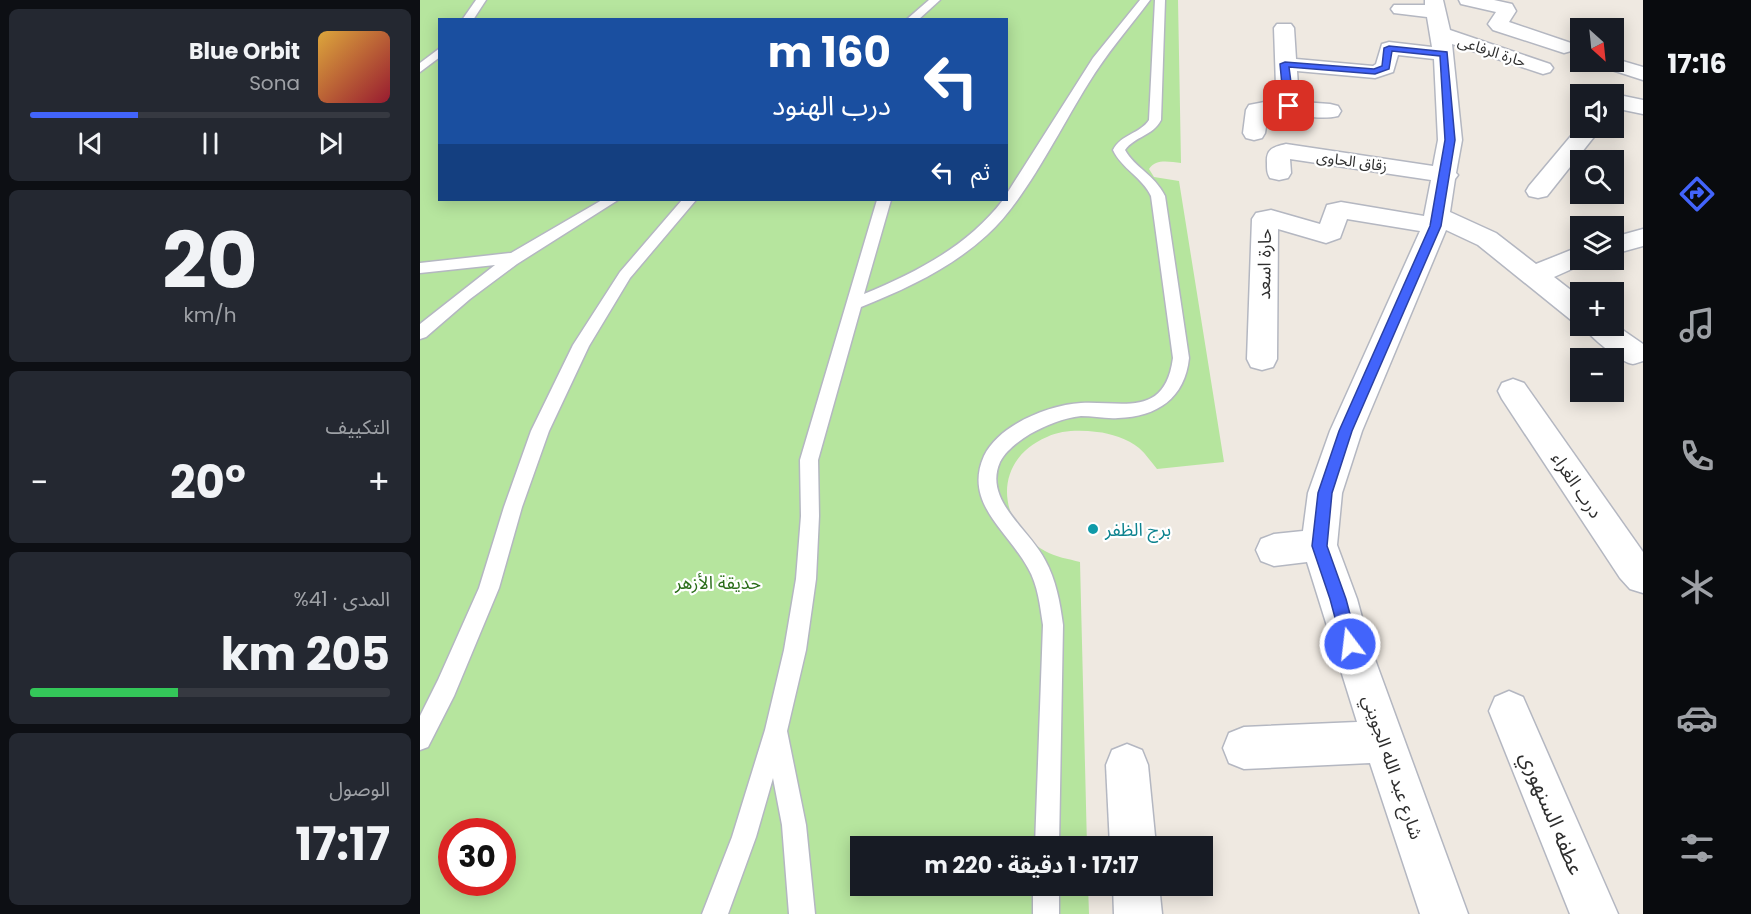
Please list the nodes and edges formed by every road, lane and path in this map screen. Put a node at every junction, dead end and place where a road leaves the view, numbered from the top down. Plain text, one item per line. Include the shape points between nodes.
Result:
1 (481, 0) edge
2 (1145, 0) edge
3 (1160, 0) edge
4 (1468, 0) edge
5 (934, 1) edge
6 (1401, 9) dead end
7 (468, 18) edge
8 (913, 18) edge
9 (933, 18) edge
10 (1439, 25) edge
11 (1284, 28) dead end
12 (1564, 47) dead end
13 (438, 53) edge
14 (1285, 64) junction
15 (1543, 68) dead end
16 (1624, 68) edge
17 (420, 69) edge
18 (1643, 74) edge
19 (1289, 106) junction
20 (1330, 111) dead end
21 (1254, 133) dead end
22 (1582, 138) edge
23 (1280, 173) dead end
24 (1446, 175) junction
25 (1538, 191) dead end
26 (609, 201) edge
27 (688, 201) edge
28 (884, 201) edge
29 (1436, 221) junction
30 (1643, 237) edge
31 (1624, 243) edge
32 (515, 258) junction
33 (1570, 260) edge
34 (420, 268) edge
35 (1533, 276) junction
36 (852, 305) junction
37 (1570, 305) edge
38 (420, 333) edge
39 (1611, 336) edge
40 (1634, 353) dead end
41 (1262, 358) dead end
42 (1513, 391) dead end
43 (1319, 546) junction
44 (1274, 550) dead end
45 (1643, 577) edge
46 (1509, 711) dead end
47 (776, 730) junction
48 (420, 740) edge
49 (1384, 741) junction
50 (1244, 748) dead end
51 (1127, 765) dead end
52 (1047, 836) edge
53 (1132, 836) edge
54 (1046, 896) edge
55 (1137, 896) edge
56 (715, 914) edge
57 (802, 914) edge
58 (1046, 914) edge
59 (1138, 914) edge
60 (1444, 914) edge
61 (1594, 914) edge

1 - 7 lane
2 - 36 lane via 1088,74 1005,207 983,231 927,272
3 - 52 lane via 1155,120 1149,130 1125,141 1119,150 1125,160 1149,178 1158,196 1181,358 1180,375 1173,390 1138,410 1080,410 1042,420 1000,447 988,471 990,498 1036,561 1050,601 1053,625
4 - 12 street via 1505,8 1500,26
5 - 8 lane
5 - 9 lane
6 - 10 street
10 - 14 street via 1389,48 1386,68 1375,72
10 - 15 street, حارة الرفاعى
10 - 24 street, شارع عبد الله الجويني via 1450,140
11 - 14 street
13 - 17 lane
14 - 19 street
16 - 18 street
19 - 20 street
19 - 21 street via 1257,110
22 - 25 street
23 - 24 street, زقاق الحاوى via 1278,154 1286,151
24 - 29 street, شارع عبد الله الجويني
26 - 32 lane
27 - 48 lane via 625,275 581,345 540,431 489,588
28 - 36 lane
29 - 35 street via 1487,239
29 - 41 street, حارة اسعد via 1337,209 1331,232 1326,235 1265,219
29 - 43 street, شارع عبد الله الجويني via 1346,431 1325,493
30 - 31 street
32 - 34 lane
32 - 38 lane
33 - 35 street
35 - 37 street
36 - 47 lane via 809,460 806,579 795,650
39 - 40 street
42 - 45 street, درب الغراء
43 - 44 street
43 - 49 street, شارع عبد الله الجويني
46 - 61 street, عطفه السنهوري
47 - 56 lane via 744,837
47 - 57 lane via 794,825
49 - 50 street
49 - 60 street, شارع عبد الله الجويني
51 - 53 street
54 - 58 lane
55 - 59 street

